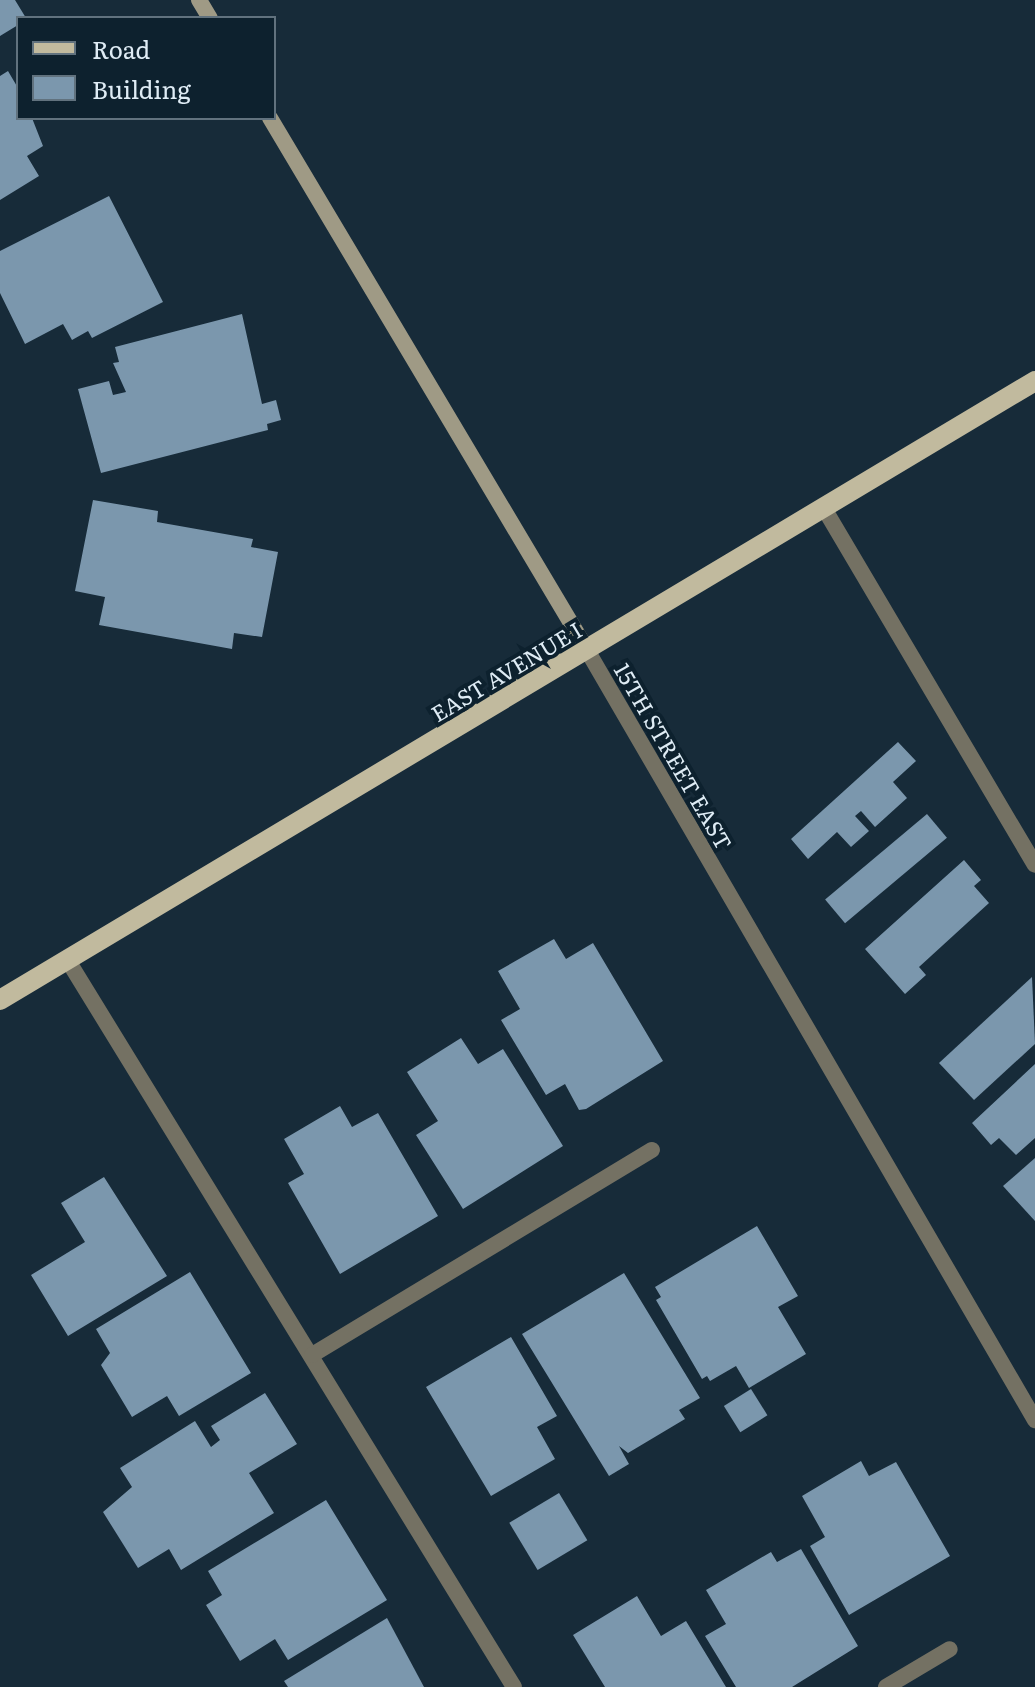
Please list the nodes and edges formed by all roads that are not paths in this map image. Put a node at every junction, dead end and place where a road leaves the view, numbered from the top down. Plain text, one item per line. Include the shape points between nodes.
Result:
1 (271, 120) edge
2 (1035, 381) edge
3 (825, 510) junction
4 (587, 650) junction
5 (1035, 865) edge
6 (67, 959) junction
7 (0, 1000) edge
8 (652, 1150) dead end
9 (312, 1355) junction
10 (1035, 1420) edge
11 (950, 1649) dead end
12 (514, 1687) edge
13 (886, 1687) edge

1 - 4 street, 15TH STREET EAST
2 - 3 main road, EAST AVENUE I
3 - 4 main road, EAST AVENUE I
3 - 5 street
4 - 6 main road, EAST AVENUE I
4 - 10 street, 15TH STREET EAST
6 - 7 main road, EAST AVENUE I
6 - 9 street
8 - 9 street
9 - 12 street
11 - 13 street

